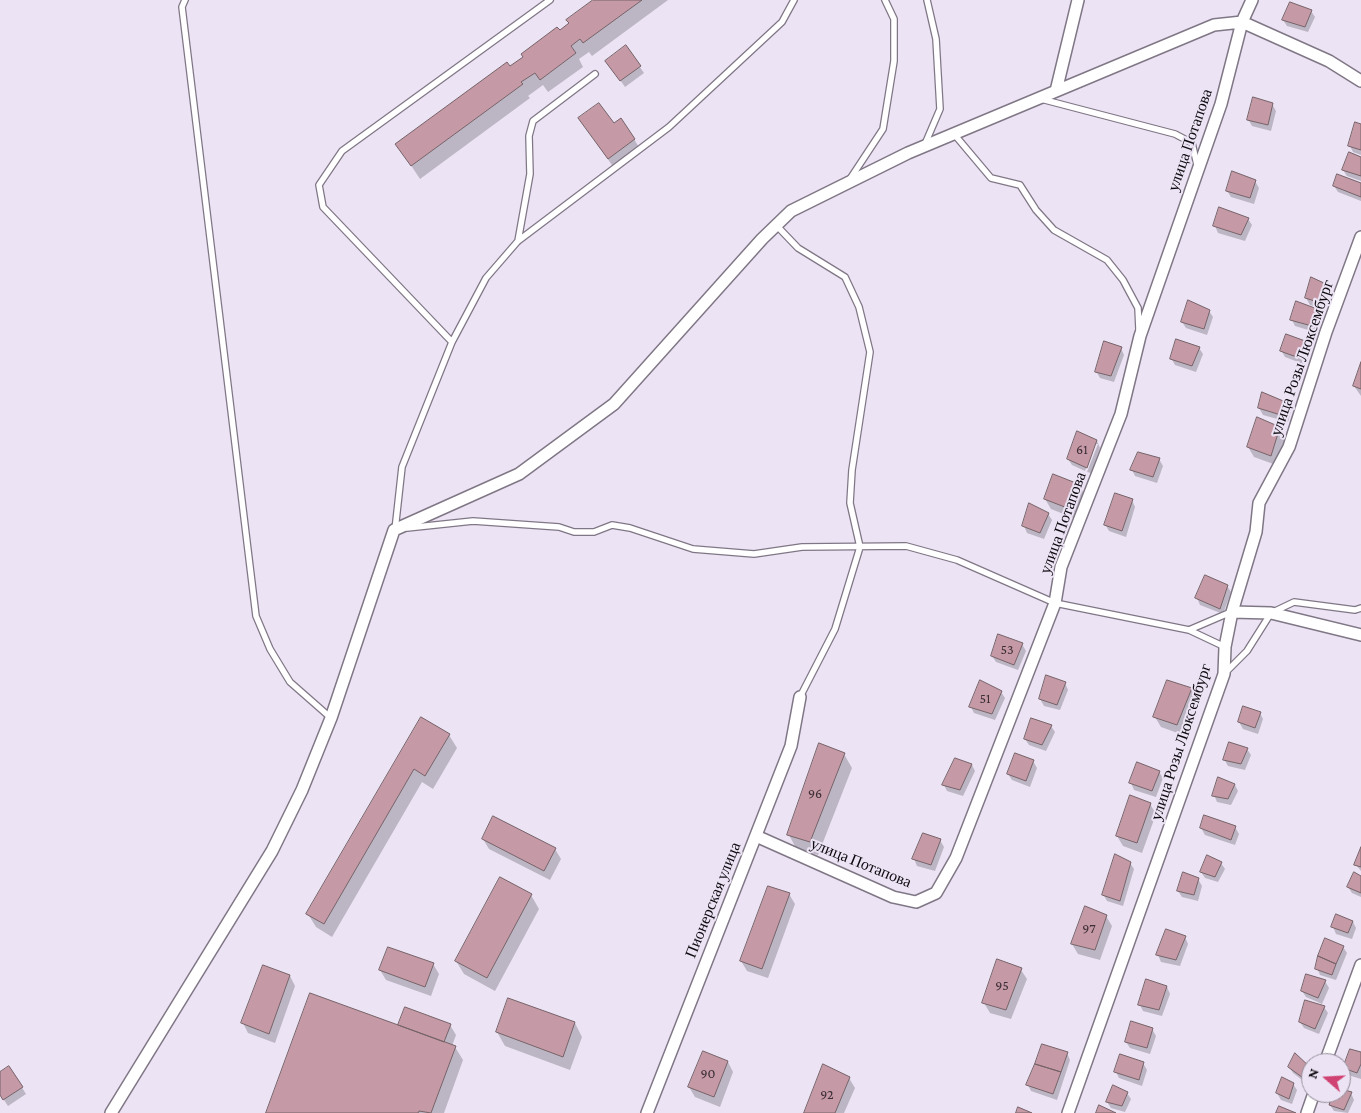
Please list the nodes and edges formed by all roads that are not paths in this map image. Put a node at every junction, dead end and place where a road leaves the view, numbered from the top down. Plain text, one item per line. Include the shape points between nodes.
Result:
1 (185, 0) edge
2 (550, 0) edge
3 (794, 0) edge
4 (885, 0) edge
5 (927, 0) edge
6 (1078, 0) edge
7 (1252, 0) edge
8 (1242, 22) junction
9 (595, 74) dead end
10 (1361, 81) edge
11 (1056, 91) junction
12 (1038, 98) junction
13 (954, 133) junction
14 (924, 146) junction
15 (1198, 170) junction
16 (848, 183) junction
17 (776, 225) junction
18 (1361, 237) edge
19 (518, 241) junction
20 (1140, 336) junction
21 (452, 342) junction
22 (394, 530) junction
23 (860, 547) junction
24 (1055, 603) junction
25 (1361, 608) edge
26 (1232, 612) junction
27 (1271, 613) junction
28 (1189, 630) junction
29 (1361, 635) edge
30 (1225, 646) junction
31 (1224, 674) junction
32 (800, 697) joint
33 (331, 718) junction
34 (756, 836) junction
35 (1361, 965) edge
36 (1329, 1053) edge
37 (111, 1113) edge
38 (647, 1113) edge
39 (1068, 1113) edge

1 - 33 lane via 182,7 256,616 270,650 290,682
2 - 21 lane via 342,151 319,185 323,207
3 - 19 lane via 782,22 670,127
4 - 16 lane via 894,19 894,61 883,129
5 - 14 lane via 936,39 940,109
6 - 11 street
7 - 8 street, улица Потапова
8 - 10 street via 1329,61
8 - 11 street via 1214,25
8 - 15 street, улица Потапова
9 - 19 lane via 533,122 529,136 530,174
11 - 12 street
12 - 13 street
12 - 15 lane via 1175,134 1192,143
13 - 14 street
13 - 20 lane via 991,178 1020,185 1054,230 1107,260 1138,308
14 - 16 street
15 - 20 street, улица Потапова
16 - 17 street via 791,211
17 - 22 street via 614,404 519,474
17 - 23 lane via 798,248 845,277 859,307 870,352 850,503
18 - 26 street, улица Розы Люксембург via 1289,447 1259,503 1256,532
19 - 21 lane via 486,278
20 - 24 street, улица Потапова via 1121,414 1061,567
21 - 22 lane via 402,468
22 - 23 lane via 473,521 559,527 574,532 594,532 612,525 693,549 754,554 802,547
22 - 33 street
23 - 24 lane via 906,546 957,560
23 - 32 lane via 836,629
24 - 28 lane
24 - 34 street, улица Потапова via 956,858 936,893 916,902 893,897
25 - 27 lane via 1355,610 1294,602
26 - 27 street
26 - 28 lane
26 - 30 street, улица Розы Люксембург
27 - 29 street
27 - 31 lane via 1247,652
28 - 30 lane
30 - 31 street, улица Розы Люксембург
31 - 39 street, улица Розы Люксембург
32 - 34 street, Пионерская улица via 791,746
33 - 37 street via 302,790 272,851
34 - 38 street, Пионерская улица
35 - 36 street

